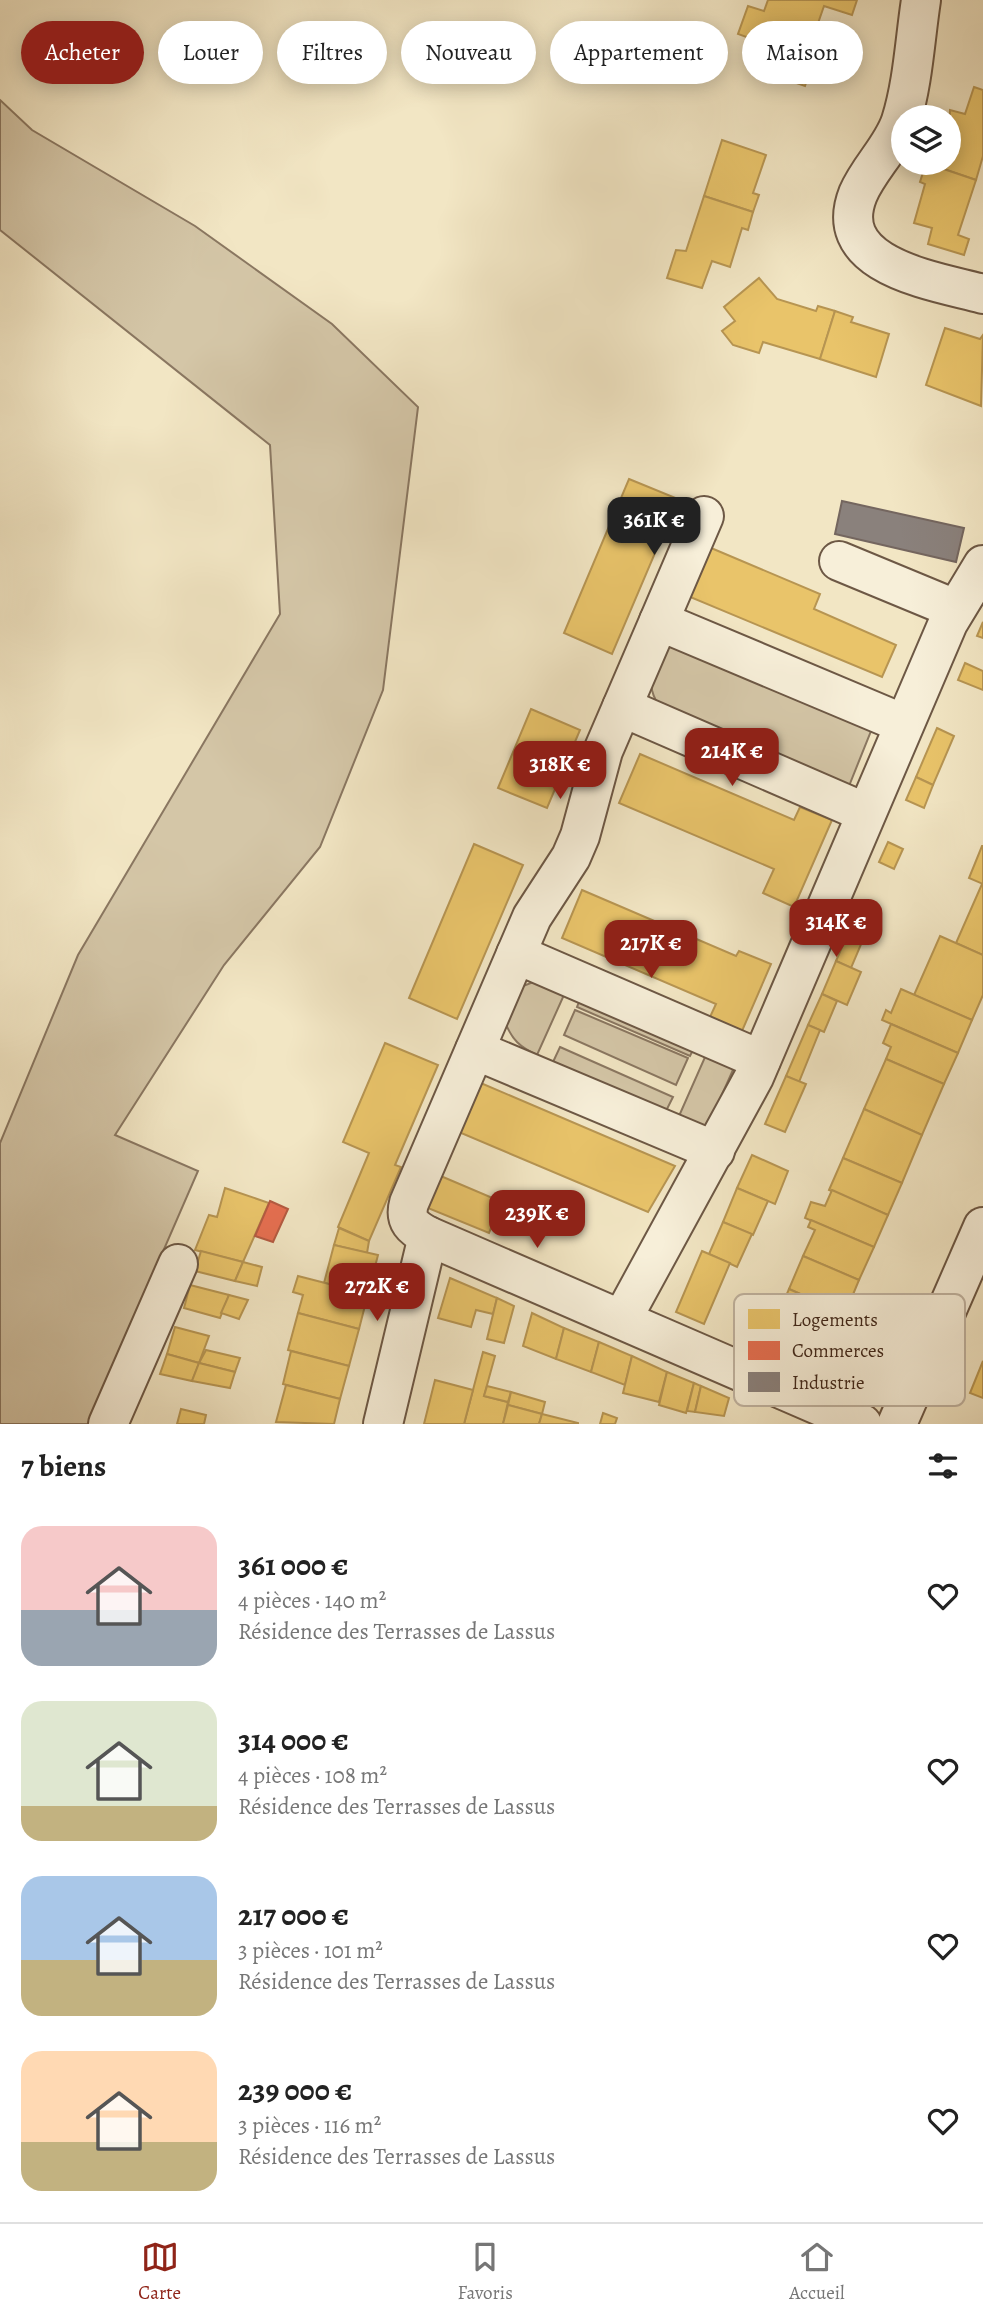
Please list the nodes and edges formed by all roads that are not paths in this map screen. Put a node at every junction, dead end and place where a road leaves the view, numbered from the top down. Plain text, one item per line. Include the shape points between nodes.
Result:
1 (922, 0) edge
2 (983, 294) edge
3 (704, 516) dead end
4 (839, 561) dead end
5 (983, 565) edge
6 (955, 609) junction
7 (659, 621) junction
8 (622, 707) junction
9 (904, 724) junction
10 (866, 813) junction
11 (516, 954) junction
12 (475, 1050) junction
13 (761, 1060) junction
14 (715, 1152) junction
15 (983, 1227) edge
16 (428, 1236) junction
17 (178, 1264) dead end
18 (954, 1294) edge
19 (622, 1319) junction
20 (734, 1368) edge
21 (821, 1406) edge
22 (905, 1406) edge
23 (107, 1424) edge
24 (383, 1424) edge
25 (862, 1424) edge
26 (897, 1424) edge

1 - 2 street via 900,122 858,192 853,225 874,257 900,271
3 - 7 street
4 - 6 street
5 - 6 street
6 - 9 street
7 - 8 street
7 - 9 street
8 - 10 street
8 - 11 street via 603,751 571,857 533,916
9 - 10 street
10 - 13 street
11 - 12 street
11 - 13 street
12 - 14 street
12 - 16 street via 407,1209 412,1226
13 - 14 street
14 - 19 street
15 - 18 street
16 - 19 street
16 - 24 street
17 - 23 street
19 - 20 street
21 - 25 street
22 - 26 street

